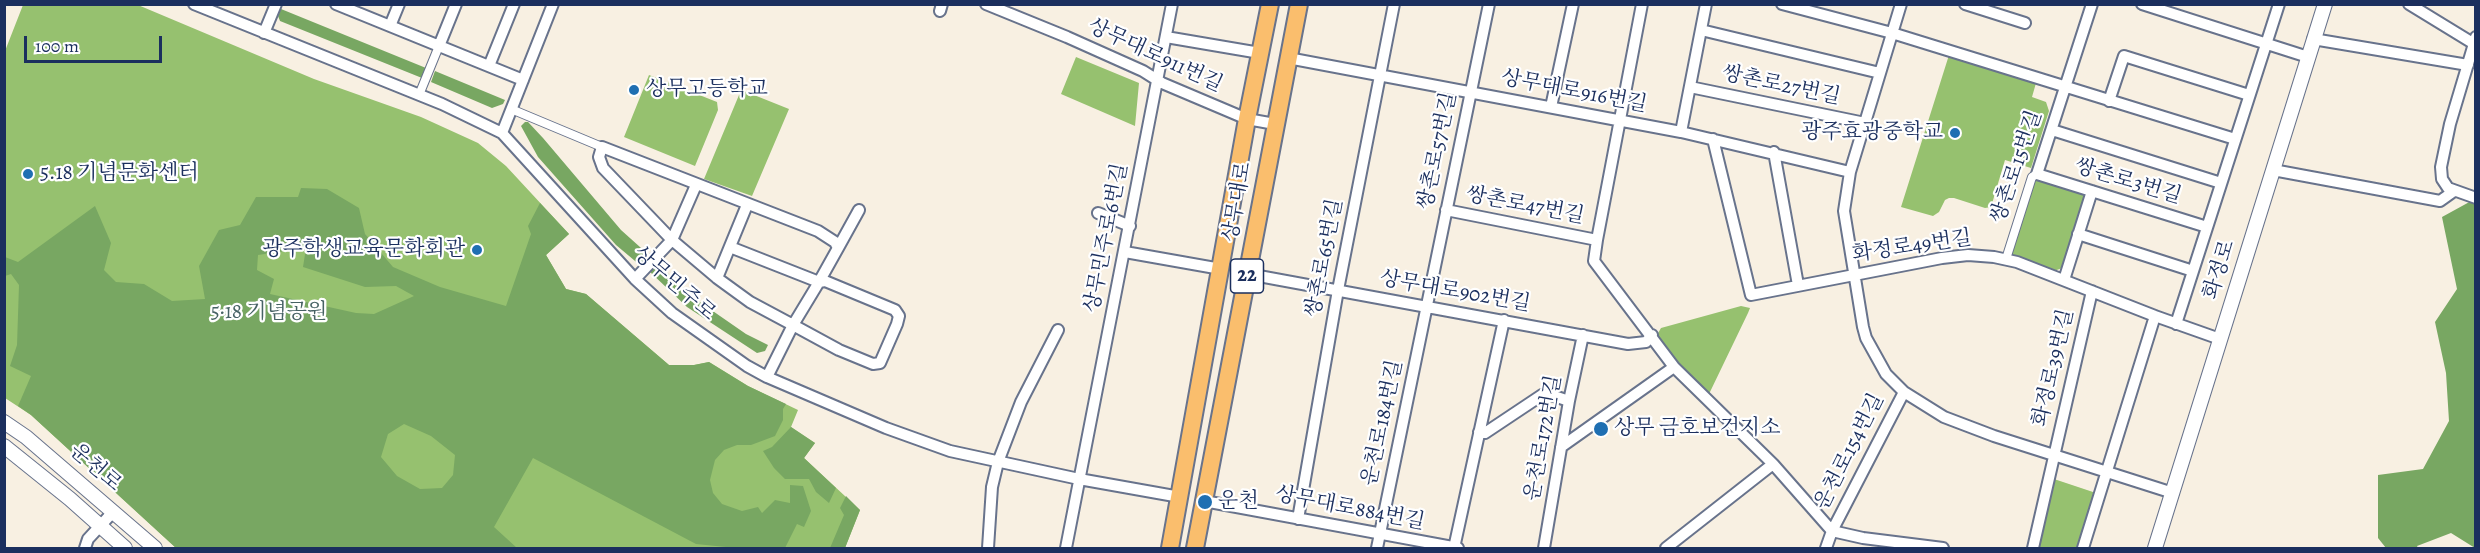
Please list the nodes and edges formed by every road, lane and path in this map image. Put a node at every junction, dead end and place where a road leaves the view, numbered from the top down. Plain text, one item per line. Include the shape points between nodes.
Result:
1 (194, 4) edge
2 (276, 4) edge
3 (399, 4) edge
4 (456, 4) edge
5 (514, 4) edge
6 (553, 4) edge
7 (986, 4) edge
8 (1172, 4) edge
9 (1270, 4) edge
10 (1299, 4) edge
11 (1394, 4) edge
12 (1489, 4) edge
13 (1573, 4) edge
14 (1642, 4) edge
15 (1706, 4) edge
16 (1782, 4) edge
17 (1901, 4) edge
18 (1965, 4) edge
19 (2092, 4) edge
20 (2142, 4) edge
21 (2279, 4) edge
22 (2325, 4) edge
23 (2409, 4) edge
24 (338, 5) edge
25 (2025, 23) dead end
26 (390, 27) junction
27 (1701, 30) junction
28 (264, 33) junction
29 (1892, 33) junction
30 (1166, 37) junction
31 (2313, 39) junction
32 (2475, 42) edge
33 (2266, 44) junction
34 (439, 46) junction
35 (1260, 53) junction
36 (2308, 57) junction
37 (1288, 58) junction
38 (2468, 65) junction
39 (489, 66) junction
40 (1880, 73) junction
41 (1380, 75) junction
42 (1157, 79) junction
43 (523, 80) junction
44 (1690, 87) junction
45 (2065, 88) junction
46 (1470, 92) junction
47 (419, 95) junction
48 (2249, 95) junction
49 (2109, 101) junction
50 (1551, 107) junction
51 (511, 109) junction
52 (1247, 119) junction
53 (1619, 120) junction
54 (1864, 123) junction
55 (1275, 124) junction
56 (2052, 130) junction
57 (1681, 132) junction
58 (502, 133) junction
59 (1713, 139) junction
60 (2235, 140) junction
61 (602, 147) junction
62 (1774, 152) junction
63 (2273, 170) junction
64 (1850, 172) junction
65 (2037, 174) junction
66 (2221, 183) junction
67 (696, 185) junction
68 (2092, 191) junction
69 (2454, 191) junction
70 (2475, 198) edge
71 (747, 205) junction
72 (859, 210) dead end
73 (1446, 210) junction
74 (1098, 213) dead end
75 (1130, 225) junction
76 (2207, 227) junction
77 (2078, 234) junction
78 (672, 240) junction
79 (1597, 240) junction
80 (730, 247) junction
81 (838, 248) junction
82 (1125, 252) junction
83 (2006, 259) junction
84 (1221, 269) junction
85 (2193, 271) junction
86 (1248, 274) junction
87 (1854, 274) junction
88 (717, 278) junction
89 (635, 279) junction
90 (2064, 280) junction
91 (819, 282) junction
92 (1798, 285) junction
93 (1338, 290) junction
94 (2092, 291) junction
95 (1426, 306) junction
96 (2154, 316) junction
97 (1504, 320) junction
98 (2176, 324) junction
99 (793, 325) junction
100 (1058, 330) dead end
101 (1652, 334) junction
102 (1583, 335) junction
103 (2220, 339) junction
104 (1674, 367) junction
105 (767, 377) junction
106 (1904, 392) junction
107 (1569, 401) junction
108 (4, 422) edge
109 (1479, 432) junction
110 (4, 447) edge
111 (1561, 447) junction
112 (2054, 454) junction
113 (998, 462) junction
114 (1773, 464) junction
115 (2107, 471) junction
116 (1079, 479) junction
117 (2173, 493) junction
118 (1180, 497) junction
119 (1204, 501) junction
120 (113, 512) junction
121 (1298, 519) junction
122 (99, 526) junction
123 (1832, 531) junction
124 (1380, 534) junction
125 (1673, 546) edge
126 (1455, 548) edge
127 (85, 549) edge
128 (125, 549) edge
129 (155, 549) edge
130 (988, 549) edge
131 (1066, 549) edge
132 (1170, 549) edge
133 (1195, 549) edge
134 (1377, 549) edge
135 (1544, 549) edge
136 (1826, 549) edge
137 (1942, 549) edge
138 (2033, 549) edge
139 (2083, 549) edge
140 (2155, 549) edge

1 - 28 street, 상무민주로
2 - 28 street
3 - 26 street
4 - 34 street
5 - 39 street
6 - 43 street
7 - 42 street, 상무대로911번길
8 - 30 street, 상무민주로6번길
9 - 35 main road, 상무대로 / 22
10 - 37 main road, 상무대로 / 22
11 - 41 street, 쌍촌로65번길
12 - 46 street, 쌍촌로57번길
13 - 50 street
14 - 53 street, 쌍촌로47번길
15 - 27 street
16 - 29 street
17 - 29 street, 쌍촌로27번길
18 - 25 street
19 - 45 street, 쌍촌로15번길
20 - 33 street
21 - 33 street
22 - 31 street, 화정로
23 - 32 street
24 - 26 street
26 - 34 street
27 - 40 street, 쌍촌로27번길
27 - 44 street
28 - 47 street, 상무민주로
29 - 40 street, 쌍촌로27번길
29 - 45 street, 쌍촌로15번길
30 - 35 street
30 - 42 street, 상무민주로6번길
31 - 36 street, 화정로
31 - 38 street
32 - 38 street
33 - 36 street
33 - 48 street
34 - 39 street
34 - 47 street
35 - 52 main road, 상무대로 / 22
36 - 63 street, 화정로
37 - 41 street, 상무대로916번길
37 - 55 main road, 상무대로 / 22
38 - 69 street via 2441,167 2442,179
39 - 43 street
40 - 54 street, 쌍촌로27번길
41 - 46 street, 상무대로916번길
41 - 93 street, 쌍촌로65번길
42 - 52 street, 상무대로911번길
42 - 75 street, 상무민주로6번길
43 - 51 street
44 - 54 street, 쌍촌로27번길
44 - 57 street
45 - 49 street
45 - 56 street, 쌍촌로15번길
46 - 50 street, 상무대로916번길
46 - 73 street, 쌍촌로57번길
47 - 58 street, 상무민주로
48 - 49 street via 2124,56
48 - 60 street
49 - 60 street
50 - 53 street, 상무대로916번길
51 - 58 street
51 - 61 street
52 - 55 street, 상무대로911번길
52 - 84 main road, 상무대로 / 22
53 - 57 street, 상무대로916번길
53 - 79 street, 쌍촌로47번길
54 - 64 street, 쌍촌로27번길
55 - 86 main road, 상무대로 / 22
56 - 65 street, 쌍촌로15번길
56 - 66 street, 쌍촌로3번길
57 - 59 street, 상무대로916번길
58 - 89 street, 상무민주로
59 - 62 street, 상무대로916번길
59 - 92 street, 화정로49번길 via 1750,295
60 - 66 street
61 - 67 street
61 - 78 street via 599,158 603,168
62 - 64 street, 상무대로916번길
62 - 92 street
63 - 69 street via 2440,201
63 - 103 street, 화정로
64 - 87 street, 쌍촌로27번길 via 1844,211
65 - 68 street, 쌍촌로3번길
65 - 83 street, 쌍촌로15번길 via 2032,177
66 - 76 street
67 - 71 street
67 - 78 street
68 - 76 street, 쌍촌로3번길
68 - 77 street
69 - 70 street
71 - 80 street
71 - 81 street via 818,231
72 - 81 street
73 - 79 street, 쌍촌로47번길
73 - 95 street, 쌍촌로57번길
74 - 75 street
75 - 82 street, 상무민주로6번길
76 - 85 street
77 - 85 street
77 - 90 street
78 - 88 street
78 - 89 street
79 - 101 street, 쌍촌로47번길 via 1594,261
80 - 88 street
80 - 91 street
81 - 91 street
82 - 84 street
82 - 116 street, 상무민주로6번길
83 - 87 street, 화정로49번길 via 1968,255
83 - 90 street, 화정로49번길
84 - 118 main road, 상무대로 / 22
85 - 98 street
86 - 93 street, 상무대로902번길
86 - 119 main road, 상무대로 / 22
87 - 92 street, 화정로49번길
87 - 106 street, 화정로39번길 via 1866,338 1886,374
88 - 99 street via 750,302
89 - 105 street, 상무민주로 via 672,313
90 - 94 street, 화정로49번길
91 - 99 street
91 - 99 street via 825,281 895,310 899,316 897,324 880,363 873,364 839,350
93 - 95 street, 상무대로902번길
93 - 121 street, 쌍촌로65번길
94 - 96 street, 화정로49번길
94 - 112 street, 화정로39번길
95 - 97 street, 상무대로902번길
95 - 124 street, 운천로184번길
96 - 98 street, 화정로49번길
96 - 115 street
97 - 102 street, 상무대로902번길
97 - 109 street, 상무대로884번길
98 - 103 street, 화정로49번길
99 - 105 street
100 - 113 street via 1026,391
101 - 102 street, 상무대로902번길 via 1646,342 1636,345
101 - 104 street, 쌍촌로47번길
102 - 107 street, 운천로172번길
103 - 117 street, 화정로
104 - 111 street
104 - 114 street, 쌍촌로47번길
105 - 113 street, 상무민주로 via 911,438
106 - 112 street, 화정로39번길 via 1958,423
106 - 123 street, 운천로154번길
107 - 109 street via 1542,395 1485,433
107 - 111 street, 운천로172번길
108 - 120 street, 운천로
109 - 126 street, 상무대로884번길
110 - 122 street, 운천로
111 - 135 street, 운천로172번길
112 - 115 street, 화정로39번길
112 - 138 street
113 - 116 street, 상무민주로
113 - 130 street
114 - 123 street, 쌍촌로47번길
114 - 125 street
115 - 117 street, 화정로39번길
115 - 139 street
116 - 118 street, 상무민주로
116 - 131 street, 상무민주로6번길
117 - 140 street, 화정로
118 - 132 main road, 상무대로 / 22
119 - 121 street, 상무대로884번길
119 - 133 main road, 상무대로 / 22
120 - 122 street
120 - 129 street, 운천로
121 - 124 street, 상무대로884번길
122 - 127 street
122 - 128 street, 운천로
123 - 136 street, 운천로154번길
123 - 137 street, 운천로154번길
124 - 126 street, 상무대로884번길
124 - 134 street, 운천로184번길

